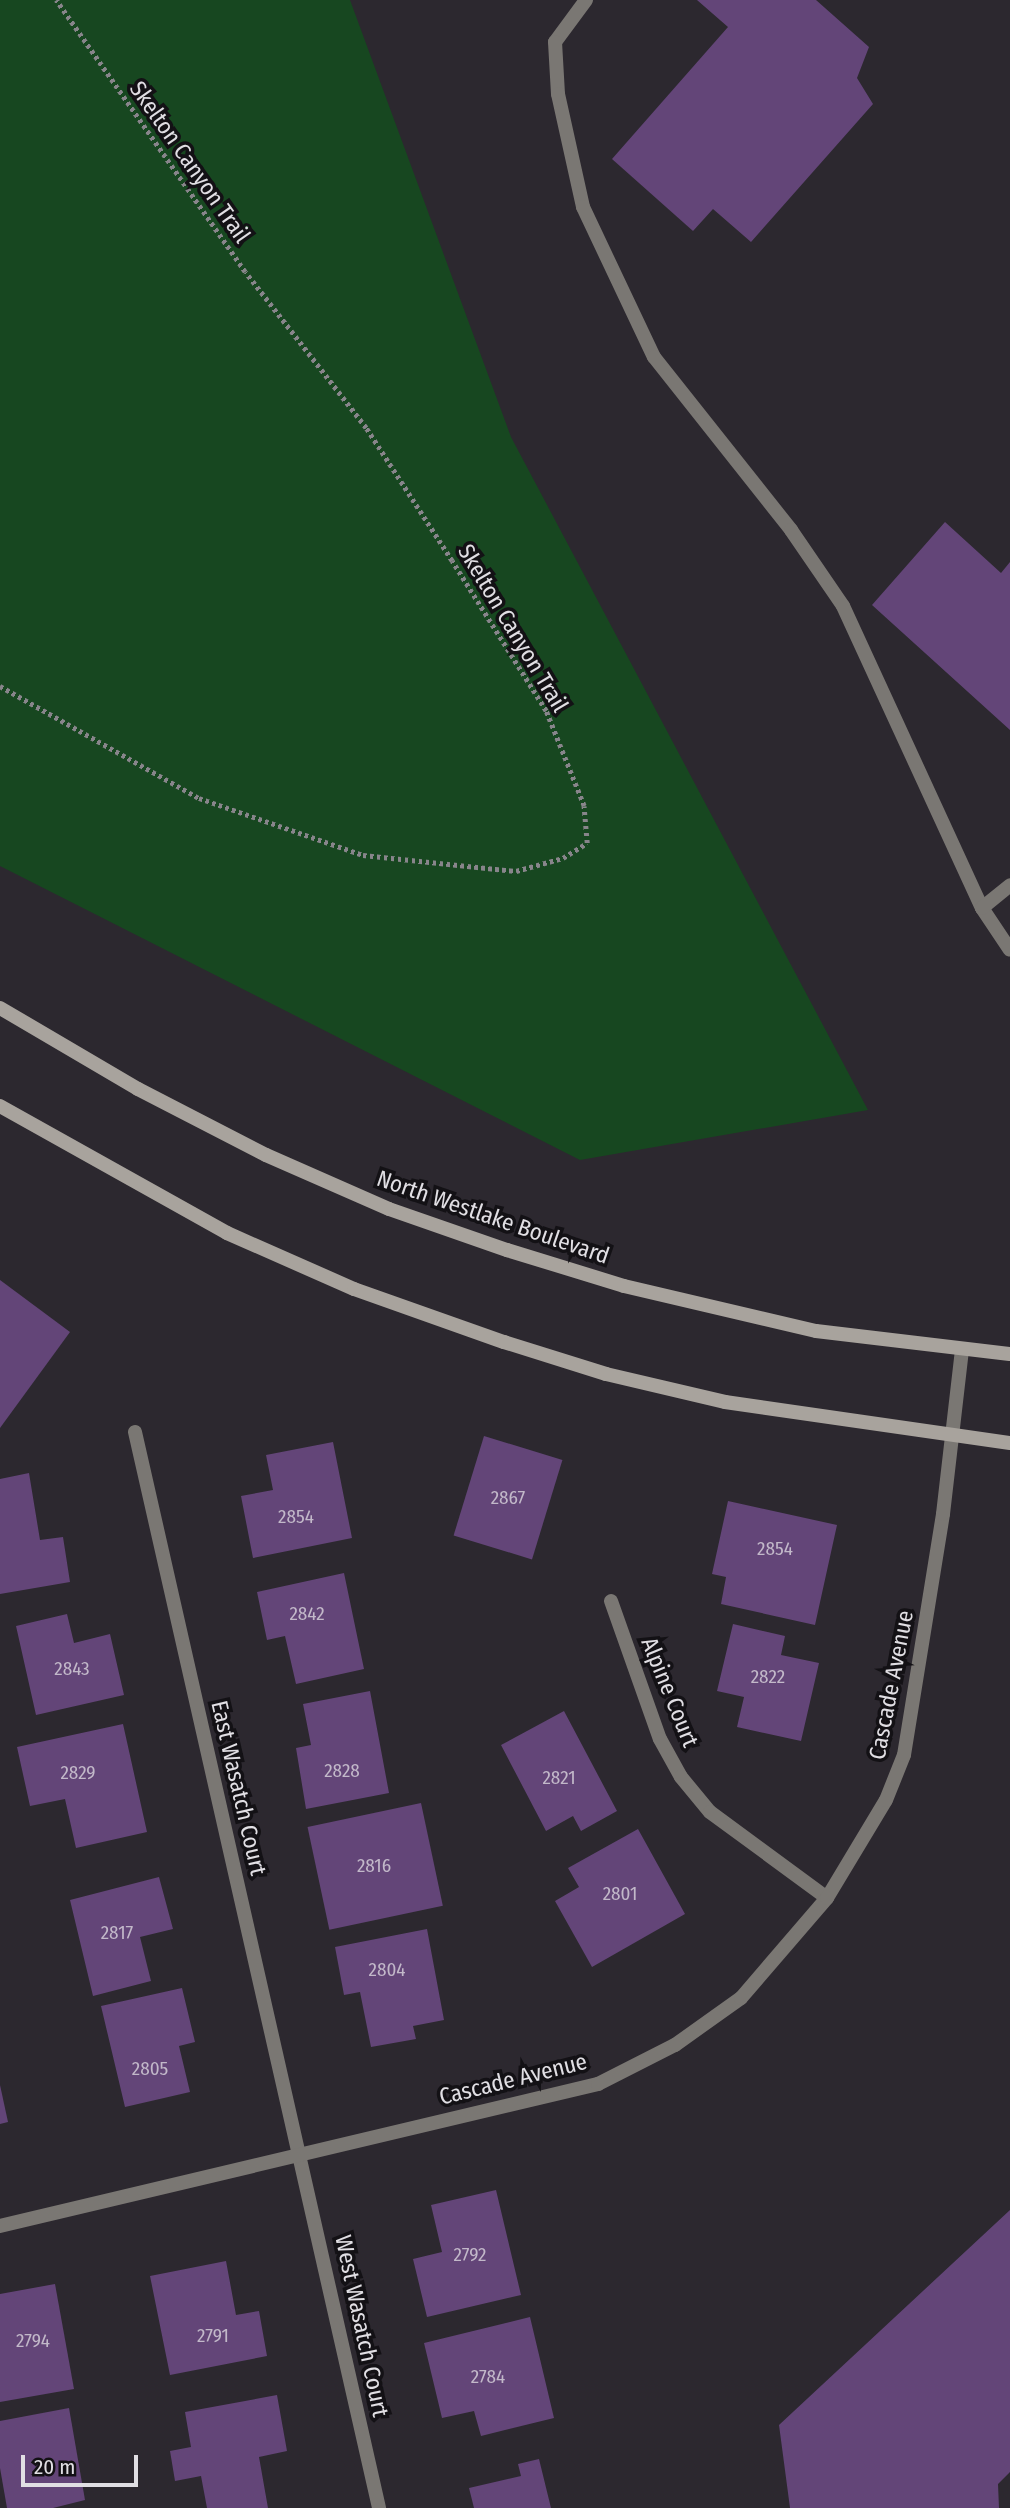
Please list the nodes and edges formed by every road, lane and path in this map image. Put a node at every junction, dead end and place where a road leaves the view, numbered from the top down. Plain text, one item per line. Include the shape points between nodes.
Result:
1 (56, 0) edge
2 (586, 0) edge
3 (0, 686) edge
4 (1010, 886) edge
5 (982, 908) junction
6 (1010, 950) edge
7 (0, 1008) edge
8 (0, 1106) edge
9 (962, 1349) junction
10 (1010, 1354) edge
11 (135, 1432) dead end
12 (952, 1437) junction
13 (1010, 1443) edge
14 (611, 1601) dead end
15 (827, 1898) junction
16 (300, 2153) junction
17 (0, 2226) edge
18 (379, 2508) edge

1 - 3 path, Skelton Canyon Trail via 245,272 366,428 452,561 546,711 584,806 587,843 562,858 516,871 363,855 199,797
2 - 5 street via 555,42 558,94 583,207 654,357 790,530 843,606
4 - 5 street
5 - 6 street
7 - 9 main road, North Westlake Boulevard via 243,1143 389,1209 624,1286 712,1308 816,1331
8 - 12 main road via 227,1233 354,1289 504,1342 606,1374 725,1402
9 - 10 main road, North Westlake Boulevard
9 - 12 street, Cascade Avenue
11 - 16 street, East Wasatch Court
12 - 13 main road
12 - 15 street, Cascade Avenue via 916,1699 904,1755 886,1800
14 - 15 street, Alpine Court via 660,1739 681,1777 710,1812
15 - 16 street, Cascade Avenue via 741,1998 675,2045 598,2084
16 - 17 street, Cascade Avenue
16 - 18 street, West Wasatch Court

